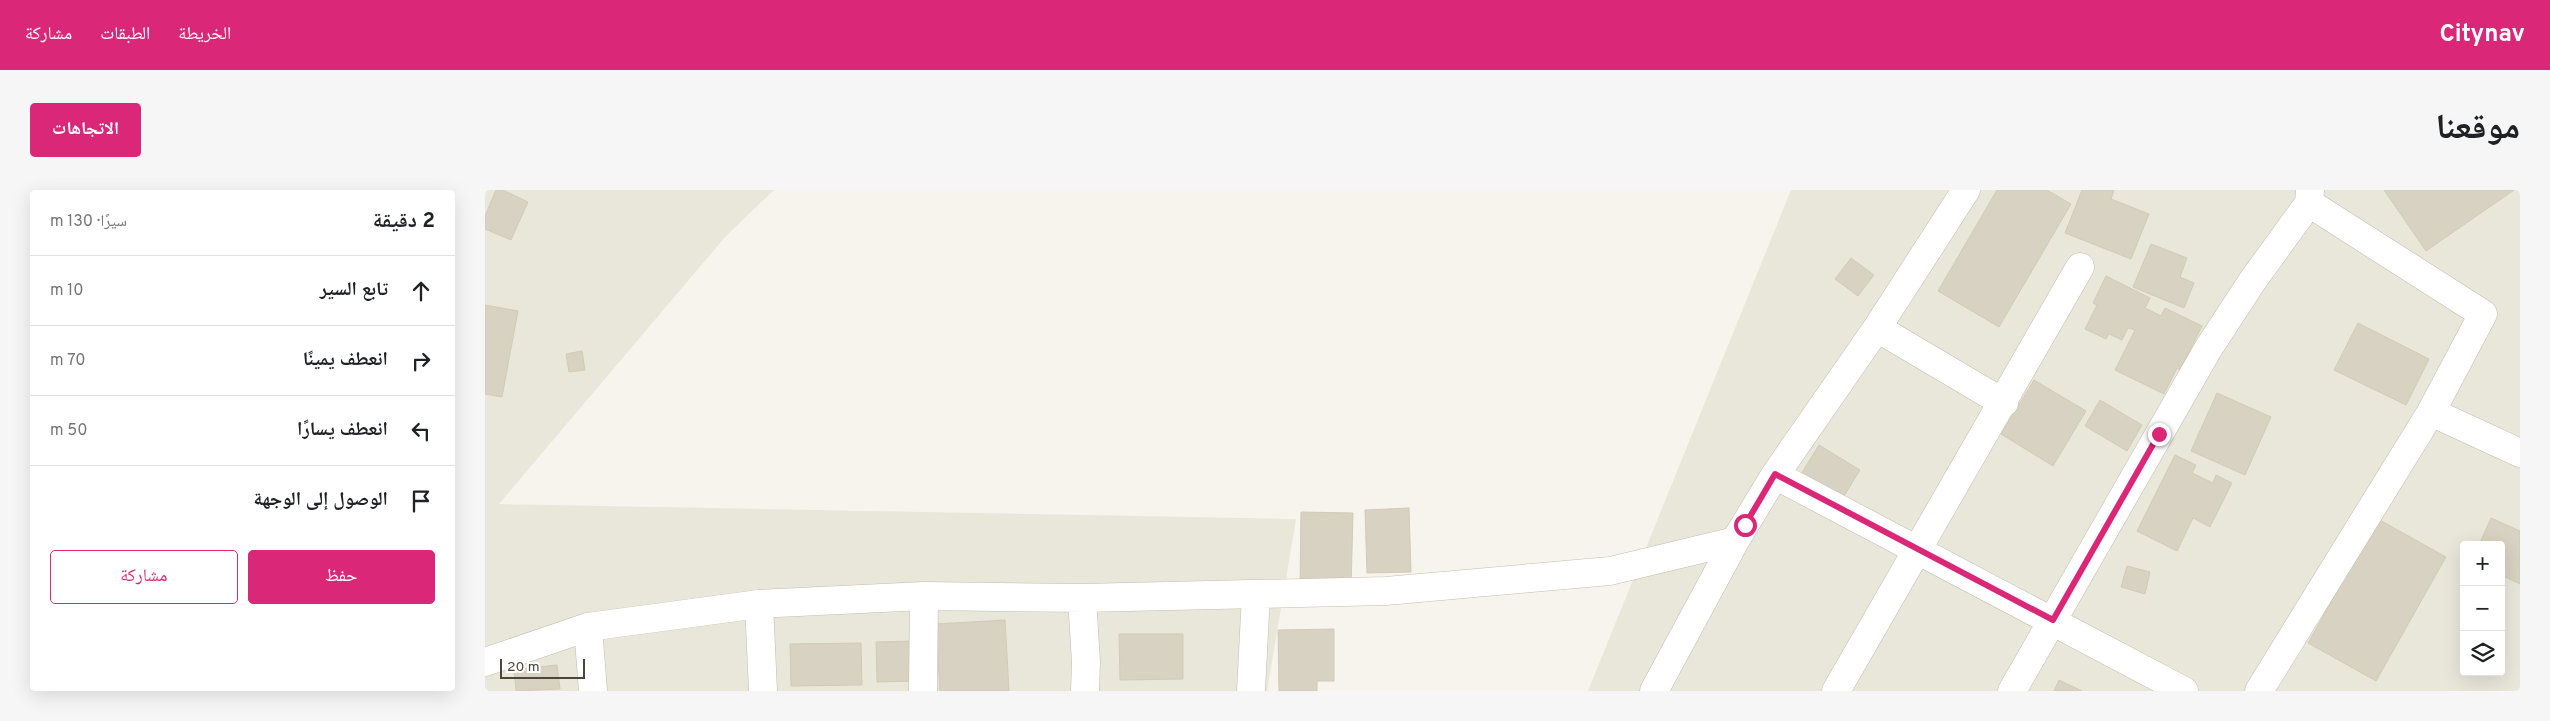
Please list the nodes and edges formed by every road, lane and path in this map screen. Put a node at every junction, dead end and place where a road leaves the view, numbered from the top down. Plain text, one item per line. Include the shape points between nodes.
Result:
1 (1966, 190) edge
2 (2309, 196) edge
3 (2080, 267) dead end
4 (1877, 328) junction
5 (2004, 403) junction
6 (2431, 412) junction
7 (2520, 452) edge
8 (1775, 474) junction
9 (1735, 541) junction
10 (1918, 550) junction
11 (1256, 594) junction
12 (924, 596) junction
13 (1082, 598) junction
14 (759, 604) junction
15 (2053, 620) junction
16 (588, 627) junction
17 (485, 662) edge
18 (593, 691) edge
19 (763, 691) edge
20 (923, 691) edge
21 (1085, 691) edge
22 (1251, 691) edge
23 (1654, 691) edge
24 (1835, 691) edge
25 (2012, 691) edge
26 (2184, 691) edge
27 (2259, 691) edge

1 - 4 street
2 - 6 street via 2483,314
2 - 15 street via 2208,349
3 - 5 street
4 - 5 street
4 - 8 street
5 - 10 street
6 - 7 street
6 - 27 street
8 - 9 street
8 - 10 street
9 - 11 street via 1610,571 1385,591
9 - 23 street
10 - 15 street
10 - 24 street
11 - 13 street
11 - 22 street
12 - 13 street
12 - 14 street
12 - 20 street
13 - 21 street
14 - 16 street
14 - 19 street
15 - 25 street
15 - 26 street
16 - 17 street
16 - 18 street

